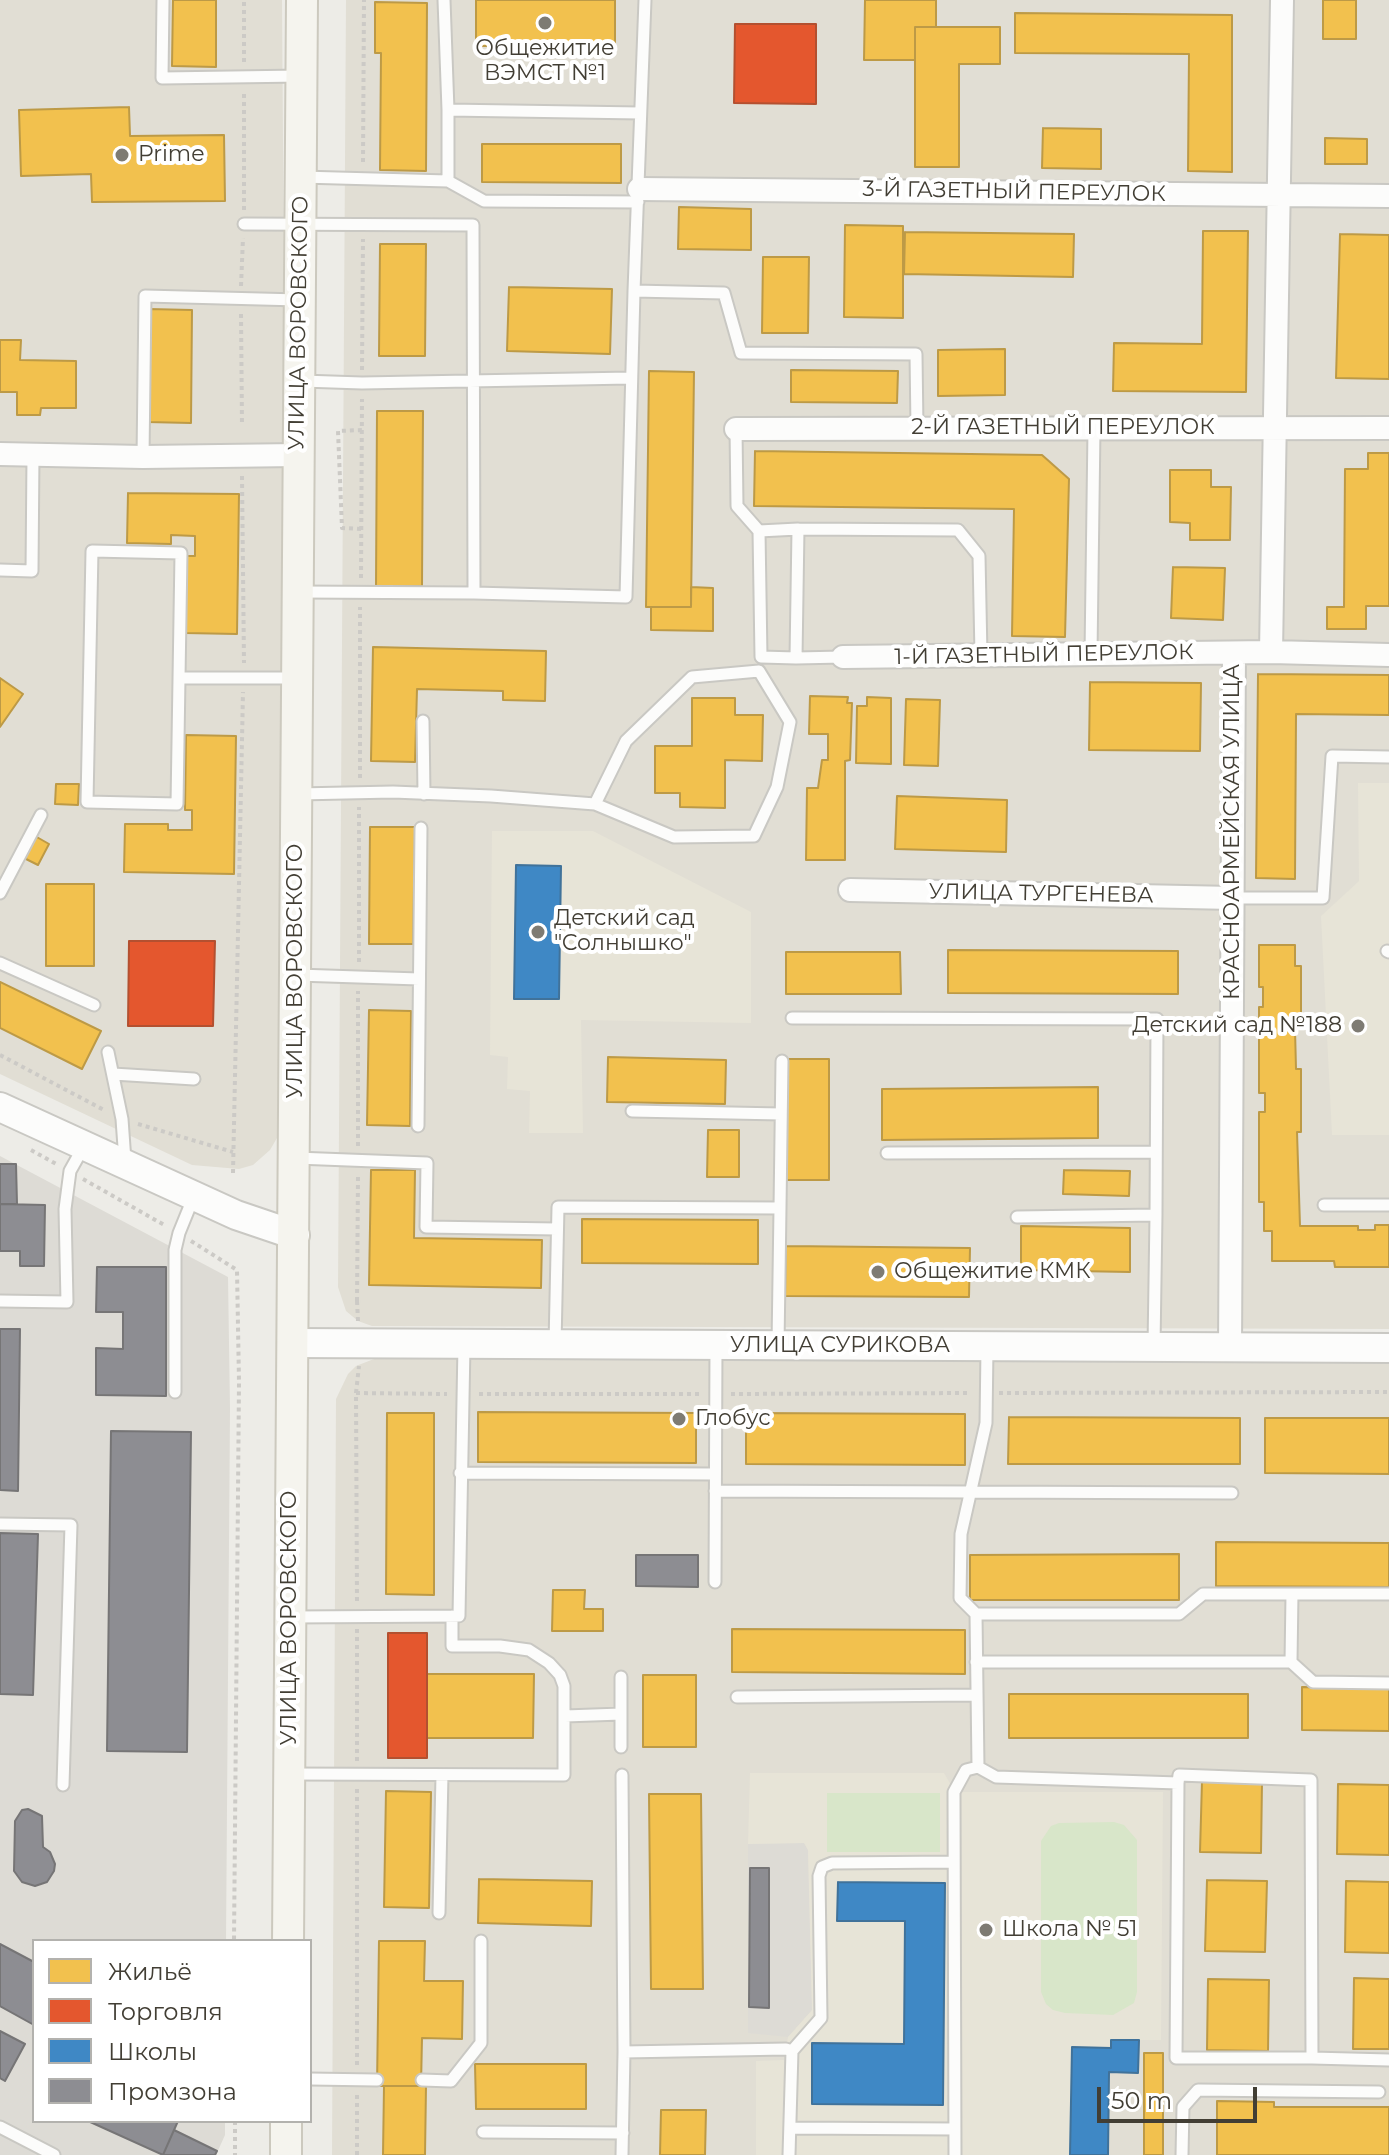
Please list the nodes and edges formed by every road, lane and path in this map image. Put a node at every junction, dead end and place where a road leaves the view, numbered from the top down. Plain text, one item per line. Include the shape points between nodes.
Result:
1 (163, 0) edge
2 (244, 0) edge
3 (302, 0) edge
4 (364, 0) edge
5 (444, 0) edge
6 (645, 0) edge
7 (1282, 0) edge
8 (301, 76) junction
9 (244, 77) junction
10 (244, 104) dead end
11 (448, 110) junction
12 (640, 113) junction
13 (363, 153) dead end
14 (301, 177) junction
15 (448, 181) junction
16 (638, 195) junction
17 (1279, 195) junction
18 (1389, 196) edge
19 (244, 224) junction
20 (300, 225) junction
21 (363, 226) junction
22 (634, 291) junction
23 (241, 300) junction
24 (299, 300) junction
25 (630, 378) junction
26 (298, 381) junction
27 (473, 381) junction
28 (362, 383) junction
29 (242, 425) dead end
30 (917, 428) junction
31 (1094, 428) junction
32 (1275, 428) junction
33 (1389, 428) edge
34 (736, 429) joint
35 (362, 430) junction
36 (0, 454) edge
37 (33, 455) junction
38 (297, 455) junction
39 (143, 457) junction
40 (242, 475) dead end
41 (361, 529) junction
42 (798, 529) junction
43 (759, 531) junction
44 (0, 570) edge
45 (297, 592) junction
46 (360, 593) junction
47 (474, 593) junction
48 (1271, 652) junction
49 (1234, 653) junction
50 (1091, 654) junction
51 (981, 655) junction
52 (1389, 655) edge
53 (843, 657) joint
54 (796, 658) junction
55 (179, 678) junction
56 (244, 678) junction
57 (297, 678) junction
58 (423, 721) dead end
59 (1389, 757) edge
60 (360, 793) junction
61 (297, 794) junction
62 (424, 794) junction
63 (595, 804) junction
64 (41, 815) dead end
65 (421, 828) dead end
66 (850, 890) dead end
67 (0, 893) edge
68 (1233, 898) junction
69 (0, 963) edge
70 (296, 975) junction
71 (358, 977) junction
72 (419, 979) junction
73 (94, 1005) dead end
74 (792, 1018) dead end
75 (108, 1052) dead end
76 (782, 1061) dead end
77 (113, 1074) junction
78 (194, 1079) dead end
79 (0, 1107) edge
80 (632, 1111) dead end
81 (781, 1114) junction
82 (418, 1126) dead end
83 (84, 1146) junction
84 (28, 1149) dead end
85 (1156, 1152) junction
86 (887, 1153) dead end
87 (295, 1158) junction
88 (358, 1160) junction
89 (125, 1165) junction
90 (70, 1171) junction
91 (233, 1173) dead end
92 (194, 1196) junction
93 (1324, 1205) dead end
94 (1389, 1205) edge
95 (780, 1208) junction
96 (1156, 1215) junction
97 (1017, 1217) dead end
98 (557, 1229) junction
99 (179, 1233) junction
100 (295, 1235) junction
101 (0, 1301) edge
102 (358, 1321) dead end
103 (292, 1343) junction
104 (464, 1344) junction
105 (555, 1344) junction
106 (716, 1345) junction
107 (778, 1345) junction
108 (987, 1346) junction
109 (1154, 1347) junction
110 (1230, 1347) junction
111 (1389, 1348) edge
112 (359, 1365) dead end
113 (175, 1392) dead end
114 (1389, 1392) edge
115 (986, 1393) junction
116 (463, 1394) junction
117 (716, 1394) junction
118 (460, 1473) junction
119 (715, 1474) junction
120 (715, 1491) junction
121 (971, 1492) junction
122 (1232, 1493) dead end
123 (0, 1524) edge
124 (715, 1582) dead end
125 (1292, 1594) junction
126 (1389, 1594) edge
127 (976, 1614) junction
128 (452, 1616) junction
129 (290, 1617) junction
130 (976, 1662) junction
131 (1291, 1662) junction
132 (621, 1677) dead end
133 (1389, 1683) edge
134 (977, 1695) junction
135 (737, 1697) dead end
136 (621, 1714) junction
137 (565, 1716) junction
138 (621, 1747) dead end
139 (978, 1767) junction
140 (289, 1774) junction
141 (442, 1775) junction
142 (622, 1775) dead end
143 (1178, 1783) junction
144 (63, 1785) dead end
145 (954, 1862) junction
146 (439, 1913) dead end
147 (234, 1939) edge
148 (288, 1939) edge
149 (481, 1941) dead end
150 (792, 2051) junction
151 (624, 2052) junction
152 (1312, 2058) junction
153 (1389, 2060) edge
154 (312, 2079) edge
155 (377, 2080) dead end
156 (422, 2080) dead end
157 (1379, 2092) dead end
158 (235, 2123) edge
159 (286, 2123) edge
160 (0, 2127) edge
161 (790, 2128) junction
162 (955, 2129) junction
163 (483, 2132) dead end
164 (623, 2133) junction
165 (54, 2155) edge
166 (235, 2155) edge
167 (286, 2155) edge
168 (622, 2155) edge
169 (789, 2155) edge
170 (955, 2155) edge
171 (1182, 2155) edge

1 - 9 lane via 162,78
2 - 9 path
3 - 8 main road, УЛИЦА ВОРОВСКОГО
4 - 13 path
5 - 11 lane
6 - 12 lane
7 - 17 street, КРАСНОАРМЕЙСКАЯ УЛИЦА
8 - 9 lane
8 - 14 main road, УЛИЦА ВОРОВСКОГО
10 - 19 path
11 - 12 lane
11 - 15 lane
12 - 16 lane
14 - 15 lane
14 - 20 main road, УЛИЦА ВОРОВСКОГО
15 - 16 lane via 484,201
16 - 17 street, 3-Й ГАЗЕТНЫЙ ПЕРЕУЛОК
16 - 22 lane
17 - 18 street, 3-Й ГАЗЕТНЫЙ ПЕРЕУЛОК
17 - 32 street, КРАСНОАРМЕЙСКАЯ УЛИЦА
19 - 20 lane
19 - 23 path
20 - 21 lane
20 - 24 main road, УЛИЦА ВОРОВСКОГО
21 - 27 lane via 473,225
21 - 28 path
22 - 25 lane
22 - 30 lane via 724,293 741,353 916,354
23 - 24 lane
23 - 29 path
23 - 39 lane via 145,296
24 - 26 main road, УЛИЦА ВОРОВСКОГО
25 - 27 lane
25 - 47 lane via 626,597
26 - 28 lane
26 - 38 main road, УЛИЦА ВОРОВСКОГО
27 - 28 lane
27 - 47 lane
28 - 35 path
30 - 31 street, 2-Й ГАЗЕТНЫЙ ПЕРЕУЛОК
30 - 34 street, 2-Й ГАЗЕТНЫЙ ПЕРЕУЛОК
31 - 32 street, 2-Й ГАЗЕТНЫЙ ПЕРЕУЛОК
31 - 50 lane
32 - 33 street, 2-Й ГАЗЕТНЫЙ ПЕРЕУЛОК
32 - 48 street, КРАСНОАРМЕЙСКАЯ УЛИЦА
34 - 43 lane via 737,506
35 - 41 path
35 - 41 path via 338,431 342,528
36 - 37 street
37 - 39 street
37 - 44 lane via 32,571
38 - 39 street
38 - 45 main road, УЛИЦА ВОРОВСКОГО
40 - 56 path
41 - 46 path
42 - 43 lane
42 - 51 lane via 958,530 979,556
42 - 54 lane
43 - 54 lane via 761,657
45 - 46 lane
45 - 57 main road, УЛИЦА ВОРОВСКОГО
46 - 47 lane
46 - 60 path
48 - 49 street, 1-Й ГАЗЕТНЫЙ ПЕРЕУЛОК
48 - 52 street, 1-Й ГАЗЕТНЫЙ ПЕРЕУЛОК
49 - 50 street, 1-Й ГАЗЕТНЫЙ ПЕРЕУЛОК
49 - 68 street, КРАСНОАРМЕЙСКАЯ УЛИЦА
50 - 51 street, 1-Й ГАЗЕТНЫЙ ПЕРЕУЛОК
51 - 53 street, 1-Й ГАЗЕТНЫЙ ПЕРЕУЛОК
53 - 54 lane
55 - 55 lane via 177,804 87,802 92,551 181,553
55 - 56 lane
56 - 57 lane
56 - 91 path
57 - 61 main road, УЛИЦА ВОРОВСКОГО
58 - 62 lane
59 - 68 lane via 1332,756 1323,898
60 - 61 lane
60 - 62 lane
60 - 71 path
61 - 70 main road, УЛИЦА ВОРОВСКОГО
62 - 63 lane
63 - 63 lane via 674,837 754,836 777,787 790,722 759,671 692,677 626,741
64 - 67 lane
65 - 72 lane
66 - 68 street, УЛИЦА ТУРГЕНЕВА
68 - 110 street, КРАСНОАРМЕЙСКАЯ УЛИЦА
69 - 73 lane
70 - 71 lane
70 - 87 main road, УЛИЦА ВОРОВСКОГО
71 - 72 lane
71 - 88 path
72 - 82 lane
74 - 85 lane via 1157,1019
75 - 77 lane
76 - 81 lane
77 - 78 lane
77 - 89 lane
79 - 83 street
80 - 81 lane
81 - 95 lane
83 - 89 street
83 - 90 lane
84 - 90 path
85 - 86 lane
85 - 96 lane
87 - 88 lane
87 - 100 main road, УЛИЦА ВОРОВСКОГО
88 - 98 lane via 427,1163 426,1227
88 - 102 path
89 - 92 street
90 - 99 path
90 - 101 lane via 65,1209 67,1302
92 - 99 lane
92 - 100 street
93 - 94 lane
95 - 98 lane via 558,1207
95 - 107 lane
96 - 97 lane
96 - 109 lane
98 - 105 lane
99 - 113 lane
99 - 147 path via 237,1270
100 - 103 main road, УЛИЦА ВОРОВСКОГО
103 - 104 street, УЛИЦА СУРИКОВА
103 - 129 main road, УЛИЦА ВОРОВСКОГО
104 - 105 street, УЛИЦА СУРИКОВА
104 - 116 lane
105 - 106 street, УЛИЦА СУРИКОВА
106 - 107 street, УЛИЦА СУРИКОВА
106 - 117 lane
107 - 108 street, УЛИЦА СУРИКОВА
108 - 109 street, УЛИЦА СУРИКОВА
108 - 115 lane
109 - 110 street, УЛИЦА СУРИКОВА
110 - 111 street, УЛИЦА СУРИКОВА
112 - 116 path via 356,1393
114 - 115 path
115 - 117 path
115 - 121 lane via 986,1423
116 - 117 path
116 - 118 lane
117 - 119 lane
118 - 119 lane
118 - 128 lane via 459,1616
119 - 120 lane
120 - 121 lane
120 - 124 lane
121 - 122 lane
121 - 127 lane via 961,1534 960,1598
123 - 144 lane via 71,1525
125 - 126 lane
125 - 127 lane via 1203,1594 1179,1614
125 - 131 lane
127 - 130 lane
128 - 129 lane
128 - 137 lane via 452,1646 529,1650 549,1663 564,1686
129 - 140 main road, УЛИЦА ВОРОВСКОГО
130 - 131 lane
130 - 134 lane
131 - 133 lane via 1313,1682
132 - 136 lane
134 - 135 lane
134 - 139 lane
136 - 137 lane
136 - 138 lane
137 - 141 lane via 564,1775
139 - 143 lane via 996,1777
139 - 145 lane via 966,1770 954,1792
140 - 141 lane
140 - 148 main road, УЛИЦА ВОРОВСКОГО
141 - 146 lane
142 - 151 lane
143 - 152 lane via 1176,2058
143 - 152 lane via 1179,1775 1311,1780
145 - 150 lane via 822,1867 821,2018
145 - 162 lane
149 - 156 lane via 481,2043 451,2081
150 - 151 lane
150 - 161 lane
151 - 164 lane
152 - 153 lane
154 - 155 lane
157 - 171 lane via 1198,2090 1183,2107
158 - 166 path
159 - 167 main road
160 - 165 lane
161 - 162 lane
161 - 169 lane
162 - 170 lane
163 - 164 lane
164 - 168 lane

